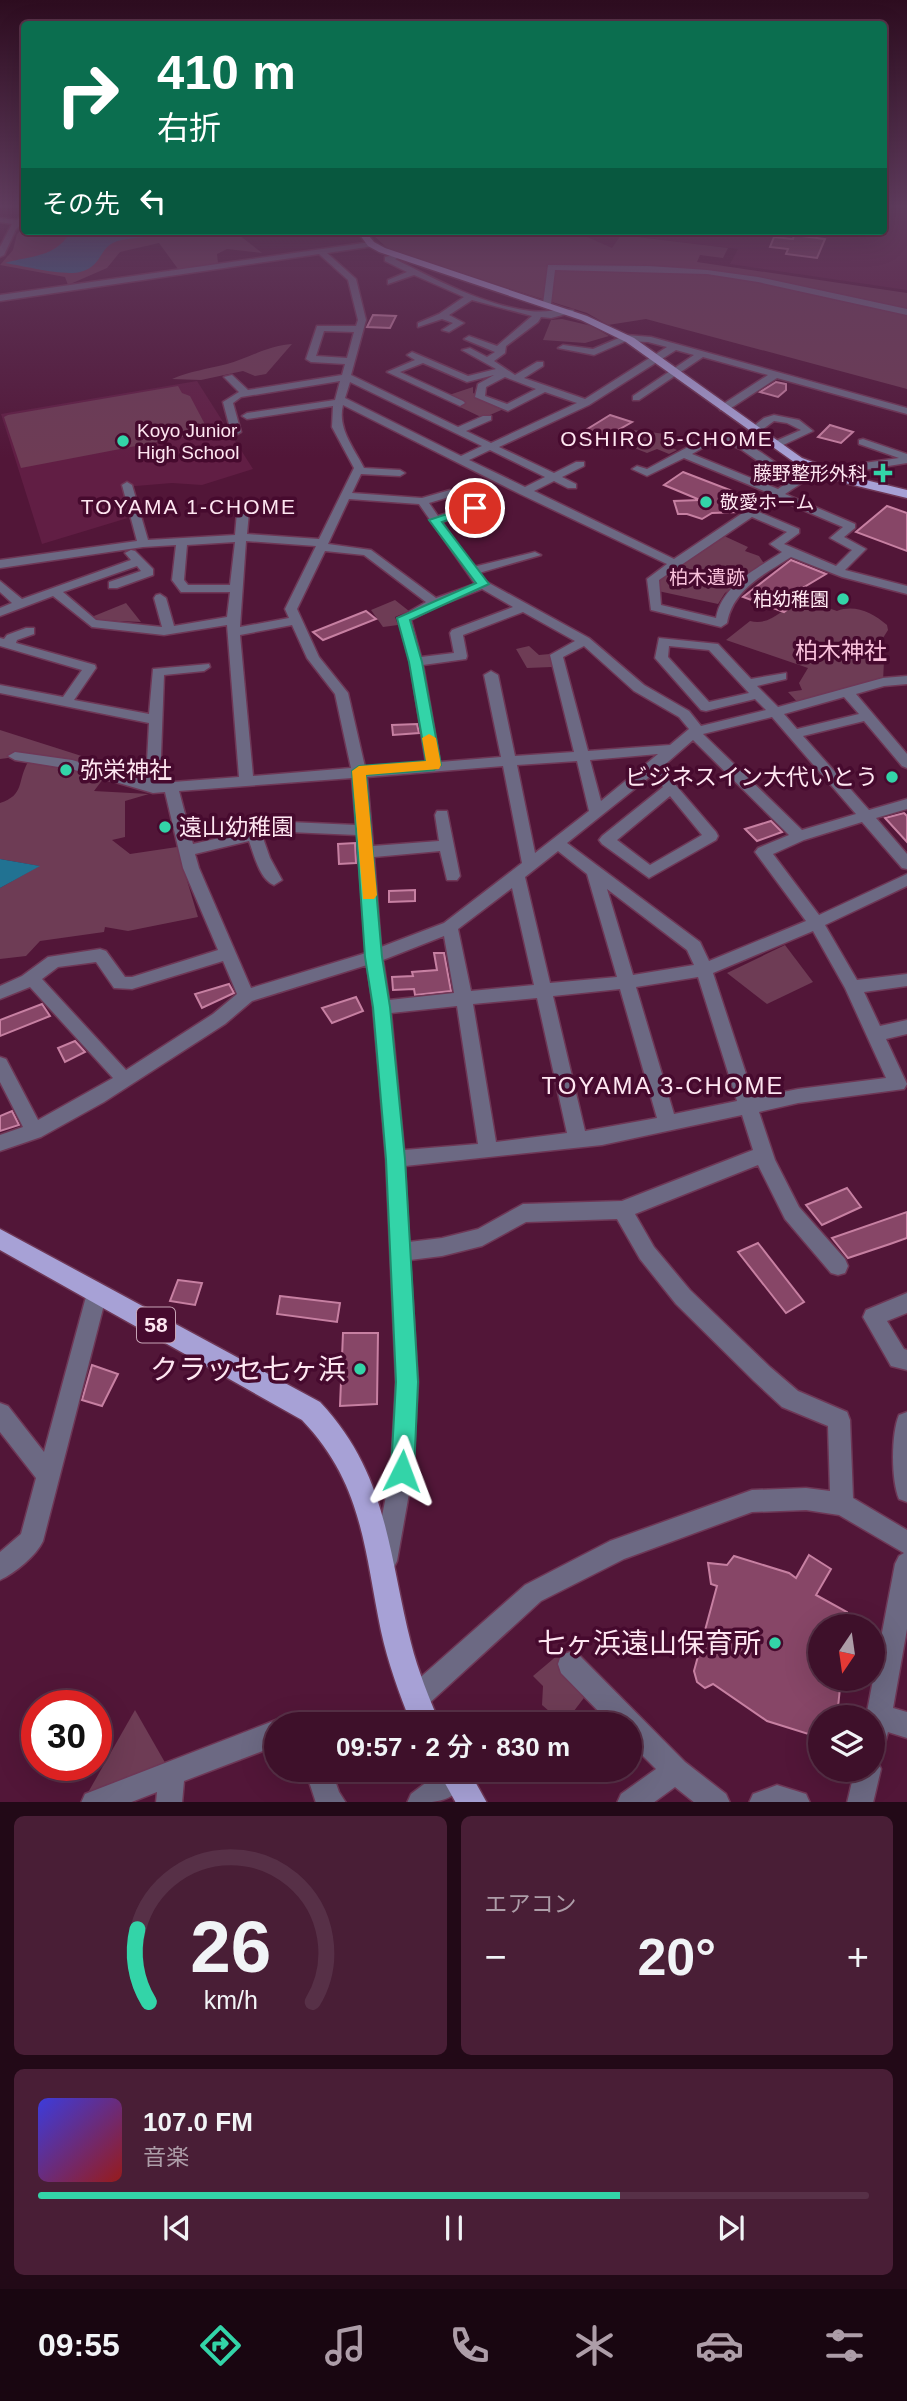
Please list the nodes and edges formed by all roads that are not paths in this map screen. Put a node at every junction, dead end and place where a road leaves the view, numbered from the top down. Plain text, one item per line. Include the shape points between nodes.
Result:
1 (61, 289) edge
2 (354, 289) edge
3 (455, 289) edge
4 (502, 289) edge
5 (549, 289) edge
6 (805, 289) edge
7 (472, 296) junction
8 (0, 298) edge
9 (547, 304) junction
10 (570, 312) junction
11 (907, 312) edge
12 (537, 315) junction
13 (442, 316) junction
14 (421, 325) dead end
15 (359, 329) junction
16 (446, 331) dead end
17 (469, 339) dead end
18 (628, 339) junction
19 (674, 347) junction
20 (563, 348) dead end
21 (467, 350) dead end
22 (502, 351) junction
23 (408, 354) dead end
24 (701, 354) junction
25 (656, 359) junction
26 (422, 360) junction
27 (351, 361) junction
28 (487, 361) junction
29 (540, 364) dead end
30 (392, 372) junction
31 (505, 372) junction
32 (674, 372) junction
33 (381, 375) dead end
34 (775, 375) junction
35 (229, 377) dead end
36 (347, 377) junction
37 (517, 378) junction
38 (545, 388) junction
39 (245, 393) junction
40 (636, 398) dead end
41 (340, 401) junction
42 (586, 403) junction
43 (724, 408) junction
44 (907, 411) edge
45 (440, 412) junction
46 (247, 416) dead end
47 (487, 418) dead end
48 (401, 430) junction
49 (459, 430) junction
50 (755, 430) junction
51 (236, 432) dead end
52 (863, 442) dead end
53 (775, 445) junction
54 (491, 446) junction
55 (684, 454) junction
56 (907, 459) edge
57 (461, 460) junction
58 (580, 464) dead end
59 (816, 468) junction
60 (637, 469) dead end
61 (358, 471) junction
62 (400, 473) dead end
63 (830, 474) junction
64 (554, 477) junction
65 (795, 482) junction
66 (127, 485) dead end
67 (572, 486) dead end
68 (524, 492) junction
69 (778, 494) junction
70 (907, 494) edge
71 (347, 496) junction
72 (422, 501) junction
73 (238, 503) dead end
74 (750, 512) junction
75 (435, 520) junction
76 (239, 537) junction
77 (182, 542) junction
78 (143, 544) junction
79 (322, 545) junction
80 (125, 547) junction
81 (790, 552) junction
82 (535, 555) dead end
83 (139, 561) junction
84 (0, 564) edge
85 (676, 564) junction
86 (471, 571) junction
87 (837, 571) junction
88 (483, 584) junction
89 (0, 585) edge
90 (113, 585) dead end
91 (236, 588) junction
92 (907, 590) edge
93 (55, 591) junction
94 (159, 598) dead end
95 (433, 603) junction
96 (20, 604) junction
97 (522, 608) junction
98 (0, 612) edge
99 (295, 621) junction
100 (234, 626) junction
101 (169, 630) junction
102 (30, 631) dead end
103 (585, 641) junction
104 (5, 642) edge
105 (415, 662) junction
106 (204, 667) dead end
107 (491, 675) dead end
108 (781, 676) dead end
109 (907, 680) edge
110 (0, 689) edge
111 (751, 690) junction
112 (847, 692) junction
113 (66, 702) junction
114 (776, 713) junction
115 (869, 716) junction
116 (156, 720) junction
117 (695, 731) junction
118 (793, 734) junction
119 (671, 749) junction
120 (581, 755) junction
121 (15, 756) dead end
122 (507, 760) junction
123 (907, 763) edge
124 (434, 765) junction
125 (652, 768) junction
126 (359, 771) junction
127 (247, 781) junction
128 (171, 787) junction
129 (153, 788) junction
130 (671, 788) junction
131 (907, 804) edge
132 (597, 812) junction
133 (442, 815) dead end
134 (864, 816) junction
135 (365, 830) junction
136 (255, 835) junction
137 (799, 836) junction
138 (558, 844) junction
139 (447, 845) junction
140 (187, 851) junction
141 (366, 852) junction
142 (907, 864) edge
143 (524, 871) junction
144 (594, 871) junction
145 (452, 876) dead end
146 (907, 879) edge
147 (274, 880) dead end
148 (816, 923) junction
149 (450, 927) junction
150 (228, 953) junction
151 (374, 957) junction
152 (704, 970) junction
153 (907, 980) edge
154 (28, 981) junction
155 (626, 982) junction
156 (853, 987) junction
157 (545, 990) junction
158 (0, 993) edge
159 (246, 996) junction
160 (464, 999) junction
161 (382, 1007) junction
162 (907, 1027) edge
163 (875, 1034) junction
164 (0, 1064) edge
165 (125, 1080) junction
166 (903, 1091) edge
167 (747, 1105) junction
168 (668, 1124) junction
169 (34, 1131) junction
170 (578, 1140) junction
171 (0, 1143) edge
172 (488, 1151) junction
173 (764, 1154) junction
174 (395, 1159) junction
175 (622, 1210) junction
176 (1, 1241) edge
177 (399, 1252) junction
178 (838, 1266) dead end
179 (97, 1293) junction
180 (907, 1303) edge
181 (907, 1360) edge
182 (0, 1414) edge
183 (907, 1423) edge
184 (48, 1475) junction
185 (907, 1490) edge
186 (842, 1504) junction
187 (907, 1543) edge
188 (907, 1564) edge
189 (383, 1567) junction
190 (0, 1568) edge
191 (570, 1664) dead end
192 (415, 1699) junction
193 (882, 1705) edge
194 (421, 1712) edge
195 (885, 1718) edge
196 (907, 1725) edge
197 (264, 1738) edge
198 (676, 1771) junction
199 (171, 1773) junction
200 (322, 1782) edge
201 (443, 1782) edge
202 (459, 1782) edge
203 (865, 1782) edge
204 (94, 1802) edge
205 (169, 1802) edge
206 (333, 1802) edge
207 (420, 1802) edge
208 (473, 1802) edge
209 (629, 1802) edge
210 (717, 1802) edge
211 (762, 1802) edge
212 (797, 1802) edge
213 (860, 1802) edge

1 - 8 street
2 - 15 street via 362,320
3 - 7 street
4 - 9 main road
5 - 9 street
6 - 11 street
7 - 12 street
7 - 13 street
9 - 10 main road
10 - 12 street
10 - 18 main road
12 - 22 street via 501,345
13 - 14 street
13 - 16 street via 460,323
15 - 27 street
15 - 27 street via 320,328 311,359
17 - 22 street
18 - 19 street via 643,338
18 - 20 street via 594,352
18 - 25 main road
19 - 24 street
19 - 25 street
21 - 28 street
22 - 28 street
23 - 26 street
24 - 32 street
24 - 34 street
25 - 32 main road
25 - 42 street
26 - 30 street
26 - 31 street via 467,379
27 - 36 street
28 - 31 street
29 - 37 street
30 - 33 street
30 - 45 street via 460,403
31 - 37 street
31 - 38 street via 481,386 480,397 508,408
32 - 40 street
32 - 43 main road
34 - 43 street
34 - 44 street
35 - 39 street
36 - 39 street
36 - 41 street
36 - 45 street
37 - 38 street
38 - 42 street
39 - 51 street via 228,402
41 - 46 street
41 - 48 street
41 - 61 street via 337,427
42 - 54 street
43 - 50 main road
45 - 48 street
45 - 49 street
47 - 49 street
48 - 57 street
49 - 54 street
50 - 53 main road
50 - 53 street via 779,418 808,431
52 - 56 street
53 - 59 main road
54 - 57 street
54 - 64 street
55 - 60 street via 647,473
55 - 65 street via 718,435
55 - 69 street
56 - 63 street
57 - 68 street
58 - 64 street
59 - 63 main road
59 - 65 street
61 - 62 street
61 - 71 street
63 - 70 main road
64 - 67 street
64 - 68 street
65 - 69 street
66 - 78 street
68 - 85 street
69 - 74 street
69 - 87 street via 851,526 836,538 860,549
71 - 72 street
71 - 79 street
72 - 75 street
72 - 75 street via 450,493 475,508
73 - 76 street via 243,512
74 - 81 street via 795,531 776,544
74 - 85 street
75 - 86 street
76 - 77 street
76 - 79 street
76 - 91 street
77 - 78 street
77 - 91 street via 178,580 185,589
78 - 80 street
79 - 95 street via 366,552
79 - 99 street via 292,603
80 - 83 street
80 - 84 street
81 - 85 street via 730,596 721,623 655,607 653,579
81 - 87 street
82 - 86 street
83 - 90 street via 149,572
83 - 93 street
86 - 88 street
87 - 92 street
88 - 95 street
88 - 97 street
89 - 96 street
91 - 100 street
93 - 96 street
93 - 101 street via 92,623
94 - 101 street
95 - 105 street via 404,618
96 - 98 street
97 - 103 street
97 - 105 street via 456,634 461,656
99 - 100 street
99 - 126 street via 313,658 341,693
100 - 101 street
100 - 127 street
102 - 104 street
103 - 117 street via 639,688 684,715
103 - 120 street via 556,655
104 - 113 street via 90,668
105 - 124 street
106 - 116 street via 158,672
107 - 122 street
108 - 111 street
109 - 112 street
110 - 113 street
111 - 111 street via 706,707 661,658 663,640 713,646
111 - 114 street
112 - 114 street
112 - 115 street
113 - 116 street
114 - 117 street
114 - 118 street
115 - 118 street
115 - 123 street
116 - 129 street
117 - 119 street
117 - 137 street
118 - 134 street
119 - 120 street
119 - 125 street
120 - 122 street
120 - 132 street
121 - 129 street via 72,765
122 - 124 street
122 - 143 street
124 - 126 street
125 - 130 street
125 - 132 street
126 - 127 street
126 - 135 street
127 - 128 street
128 - 129 street
128 - 140 street
130 - 130 street via 711,836 649,873 607,840
131 - 134 street
132 - 138 street
133 - 139 street
134 - 137 street
134 - 142 street
135 - 136 street via 289,827
135 - 141 street
136 - 140 street
136 - 147 street
137 - 148 street via 763,852
138 - 143 street
138 - 144 street
139 - 141 street
139 - 145 street
140 - 150 street
141 - 151 street
143 - 149 street
143 - 157 street
144 - 152 street via 694,946
144 - 155 street
146 - 148 street
148 - 152 street
148 - 156 street
149 - 151 street
149 - 160 street
150 - 154 street via 132,983 120,983 100,954 54,961
150 - 159 street
151 - 159 street
151 - 161 street
152 - 155 street
152 - 167 street
153 - 156 street
154 - 158 street
154 - 165 street via 34,981
155 - 157 street
155 - 168 street
156 - 163 street
157 - 160 street
157 - 170 street
159 - 165 street
160 - 161 street
160 - 172 street
161 - 174 street
162 - 163 street
163 - 166 street
164 - 169 street
165 - 169 street
166 - 167 street via 798,1096
167 - 168 street
167 - 173 street
168 - 170 street
169 - 171 street
170 - 172 street
172 - 174 street
173 - 175 street
173 - 178 street via 792,1213
174 - 177 street
175 - 177 street via 523,1213 482,1237
175 - 186 street via 647,1253 683,1297 762,1374 790,1399 839,1420
176 - 179 main road, 58
177 - 189 street via 407,1382 402,1471
179 - 184 street
179 - 189 main road, 58 via 327,1425 353,1468
180 - 181 street via 873,1317 898,1359
182 - 184 street
183 - 185 street
184 - 190 street via 31,1541
186 - 187 street
186 - 192 street via 806,1499 752,1501 618,1549 533,1593
188 - 193 street
189 - 192 main road, 58 via 396,1636
191 - 198 street
192 - 194 main road, 58
195 - 196 street
197 - 199 street
198 - 209 street
198 - 210 street
199 - 204 street
199 - 205 street
200 - 206 street
201 - 207 street
202 - 208 main road
203 - 213 street
211 - 212 street via 778,1798

